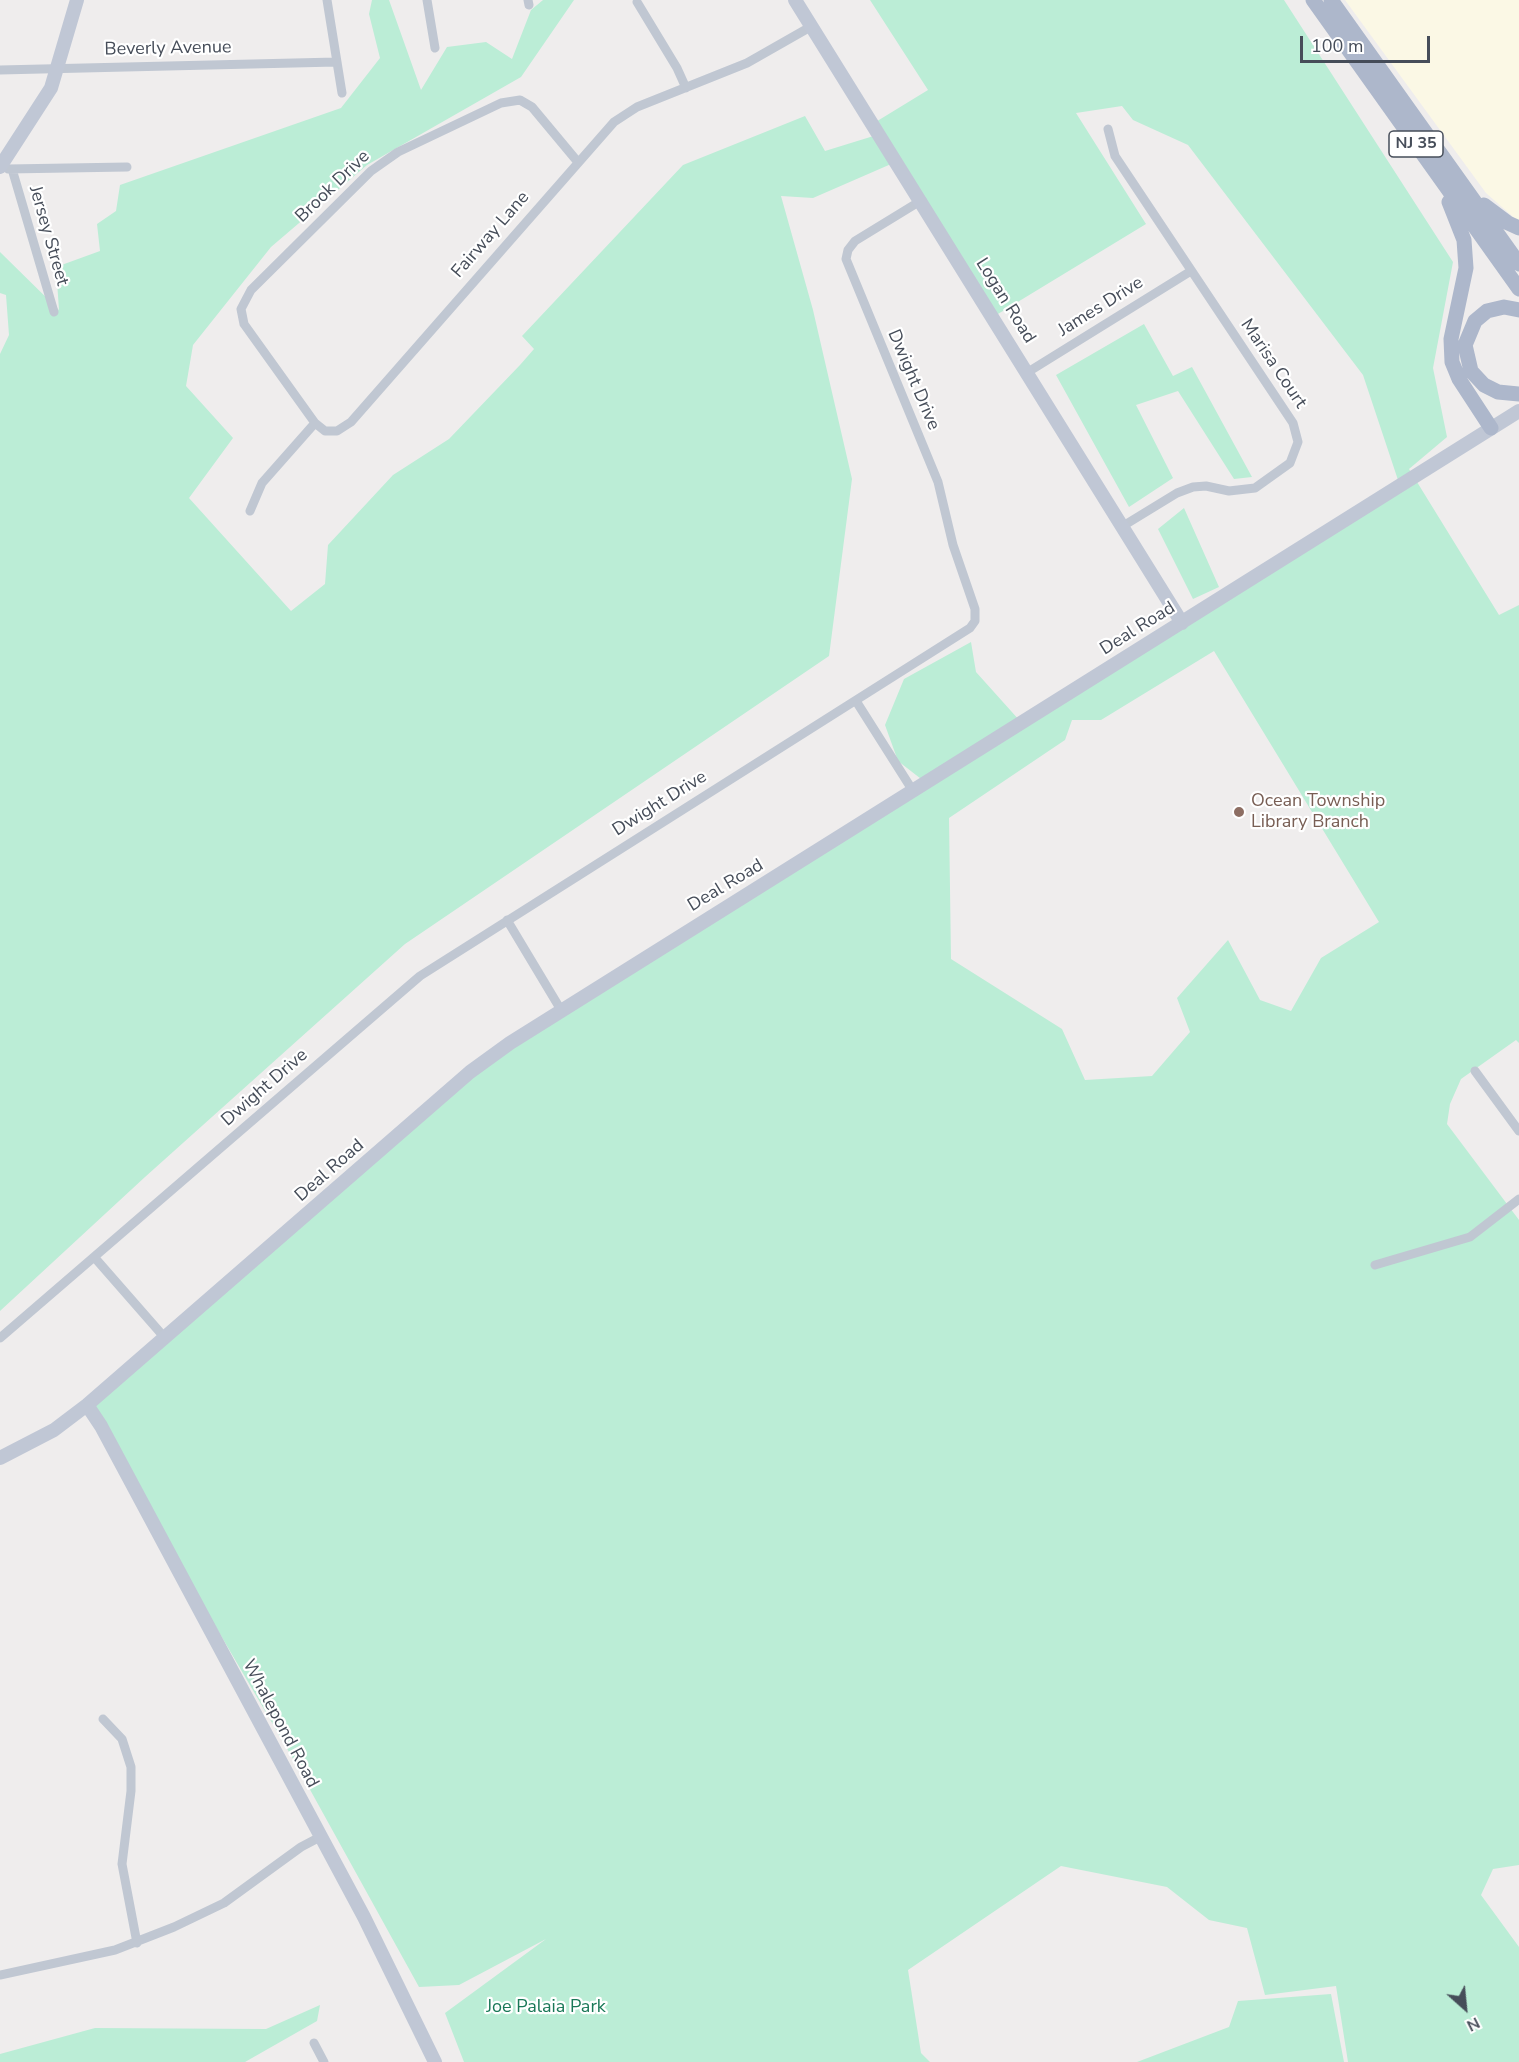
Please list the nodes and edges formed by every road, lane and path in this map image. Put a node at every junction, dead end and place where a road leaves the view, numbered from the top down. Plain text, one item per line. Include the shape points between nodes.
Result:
1 (77, 0) edge
2 (327, 0) edge
3 (427, 0) edge
4 (795, 0) edge
5 (1313, 0) edge
6 (1331, 0) edge
7 (637, 2) dead end
8 (812, 26) junction
9 (435, 48) dead end
10 (336, 62) junction
11 (58, 68) junction
12 (0, 70) edge
13 (686, 88) junction
14 (342, 93) dead end
15 (1108, 129) dead end
16 (1427, 159) junction
17 (577, 161) junction
18 (127, 167) dead end
19 (4, 168) edge
20 (1467, 192) junction
21 (922, 200) junction
22 (1519, 228) edge
23 (1519, 264) edge
24 (1191, 271) junction
25 (1519, 289) edge
26 (1519, 310) edge
27 (54, 312) dead end
28 (1028, 372) junction
29 (1519, 394) edge
30 (1519, 411) edge
31 (315, 423) junction
32 (1491, 428) junction
33 (250, 511) dead end
34 (1123, 526) junction
35 (1182, 622) junction
36 (856, 700) junction
37 (913, 791) junction
38 (507, 920) junction
39 (561, 1010) junction
40 (1475, 1071) dead end
41 (1519, 1131) edge
42 (1519, 1199) edge
43 (95, 1258) junction
44 (1375, 1265) dead end
45 (0, 1338) edge
46 (165, 1338) junction
47 (87, 1405) junction
48 (0, 1458) edge
49 (103, 1719) dead end
50 (320, 1837) junction
51 (137, 1943) junction
52 (0, 1975) edge
53 (314, 2043) dead end
54 (324, 2062) edge
55 (435, 2062) edge

1 - 11 street
2 - 10 street
3 - 9 street
4 - 8 street, Logan Road
5 - 16 main road, NJ 35
6 - 20 main road, NJ 35
7 - 13 street
8 - 13 street, Fairway Lane via 747,63
8 - 21 street, Logan Road
10 - 11 street, Beverly Avenue
10 - 14 street
11 - 12 street, Beverly Avenue
11 - 19 street via 41,108
13 - 17 street, Fairway Lane via 621,117
15 - 24 street, Marisa Court via 1115,156
16 - 25 main road, NJ 35
16 - 32 main road via 1458,222 1465,250 1465,279 1451,339 1452,362
17 - 31 street, Fairway Lane via 351,422 329,432
17 - 31 street, Brook Drive via 532,107 511,100 398,152 371,171 251,290 241,309 244,324
18 - 19 street
19 - 27 street, Jersey Street
20 - 22 main road
20 - 23 main road, NJ 35
21 - 28 street, Logan Road
21 - 36 street, Dwight Drive via 855,241 848,250 847,266 938,482 952,545 976,614 964,633
24 - 28 street, James Drive
24 - 34 street, Marisa Court via 1293,423 1297,449 1284,470 1255,488 1228,491 1193,487
26 - 29 main road via 1504,307 1487,311 1474,321 1465,345 1476,378 1492,390
28 - 34 street, Logan Road
30 - 32 street, Deal Road
31 - 33 street via 262,483
32 - 35 street, Deal Road
34 - 35 street, Logan Road
35 - 37 street, Deal Road
36 - 37 street
36 - 38 street, Dwight Drive
37 - 39 street, Deal Road
38 - 39 street
38 - 43 street, Dwight Drive via 402,990
39 - 46 street, Deal Road via 470,1072
40 - 41 street
42 - 44 street via 1470,1237
43 - 45 street, Dwight Drive
43 - 46 street
46 - 47 street, Deal Road
47 - 48 street, Deal Road via 54,1430
47 - 50 street, Whalepond Road
49 - 51 street via 122,1739 131,1767 122,1864
50 - 51 street via 224,1903
50 - 55 street, Whalepond Road
51 - 52 street
53 - 54 street

